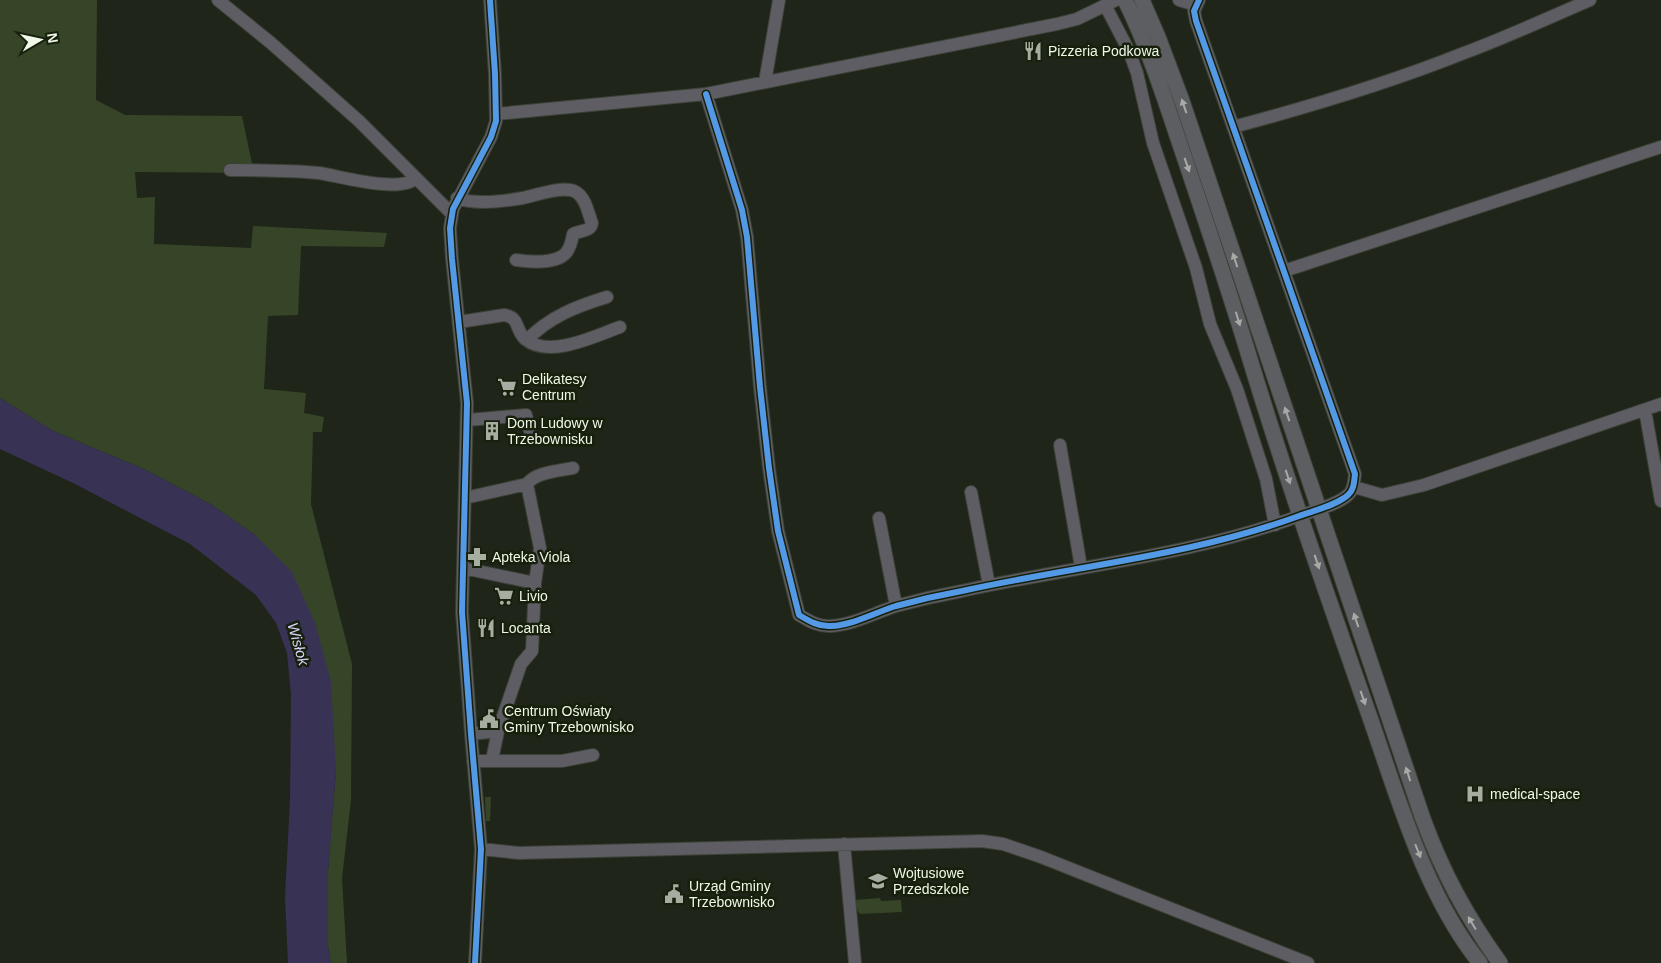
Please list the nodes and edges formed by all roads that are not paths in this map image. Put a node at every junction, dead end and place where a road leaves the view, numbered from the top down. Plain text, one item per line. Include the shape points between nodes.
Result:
1 (218, 0) edge
2 (490, 0) edge
3 (779, 0) edge
4 (1142, 0) edge
5 (1179, 0) edge
6 (1590, 0) edge
7 (1198, 1) edge
8 (1118, 2) edge
9 (765, 82) junction
10 (706, 94) junction
11 (496, 114) junction
12 (1233, 127) junction
13 (1661, 147) edge
14 (230, 170) dead end
15 (416, 178) junction
16 (457, 198) junction
17 (452, 213) junction
18 (516, 260) dead end
19 (1284, 271) junction
20 (608, 297) dead end
21 (459, 322) junction
22 (620, 327) dead end
23 (527, 340) junction
24 (1661, 404) edge
25 (1645, 410) junction
26 (468, 420) junction
27 (531, 435) dead end
28 (1060, 445) dead end
29 (573, 468) dead end
30 (527, 484) junction
31 (1354, 487) junction
32 (971, 492) dead end
33 (465, 498) junction
34 (1661, 501) edge
35 (1318, 509) junction
36 (1301, 515) junction
37 (879, 518) dead end
38 (1275, 525) junction
39 (1082, 567) junction
40 (463, 568) junction
41 (535, 583) junction
42 (989, 584) junction
43 (896, 606) junction
44 (498, 731) junction
45 (471, 734) junction
46 (593, 755) dead end
47 (492, 760) junction
48 (473, 761) junction
49 (844, 844) junction
50 (481, 849) junction
51 (475, 963) edge
52 (855, 963) edge
53 (1308, 963) edge
54 (1480, 963) edge
55 (1500, 963) edge

1 - 15 street via 360,121
2 - 11 street
3 - 9 street
35 -> 4 main road via 1182,101
5 - 7 street
6 - 12 street via 1465,53 1391,80 1316,105
7 - 12 street via 1195,15
8 - 9 street via 1057,24
8 -> 36 main road via 1144,42 1167,104
8 - 38 street via 1153,143 1196,268 1210,324 1266,479
9 - 10 street
10 - 11 street
10 - 43 street via 742,210 747,237 760,387 778,531 799,615 813,624 829,626 848,623
11 - 16 street via 490,137
12 - 19 street
13 - 19 street
14 - 15 street via 319,173 380,184 406,184
15 - 17 street
16 - 17 street
16 - 18 street via 466,201 511,200 569,189 580,195 592,223 590,228 574,234 568,251 544,261
17 - 21 street via 451,248
19 - 31 street via 1355,474
20 - 23 street via 562,313
21 - 23 street via 504,314 514,319
21 - 26 street
22 - 23 street via 557,346 543,347
24 - 25 street
25 - 31 street via 1424,486 1382,495
25 - 34 street
26 - 27 street via 526,415
26 - 33 street
28 - 39 street
29 - 30 street via 542,474
30 - 33 street
30 - 41 street via 540,548
31 - 35 street via 1349,495
32 - 42 street
33 - 40 street
35 - 36 street
55 -> 35 main road via 1453,890 1436,855
36 - 38 street
36 -> 54 main road via 1426,871 1453,924
37 - 43 street
38 - 39 street via 1189,549
39 - 42 street
40 - 41 street
40 - 45 street via 462,612
41 - 44 street via 532,651 521,664
42 - 43 street
44 - 45 street
44 - 47 street
45 - 48 street
46 - 47 street via 555,761
47 - 48 street
48 - 50 street
49 - 50 street via 519,853
49 - 52 street
49 - 53 street via 982,841 1003,844
50 - 51 street

